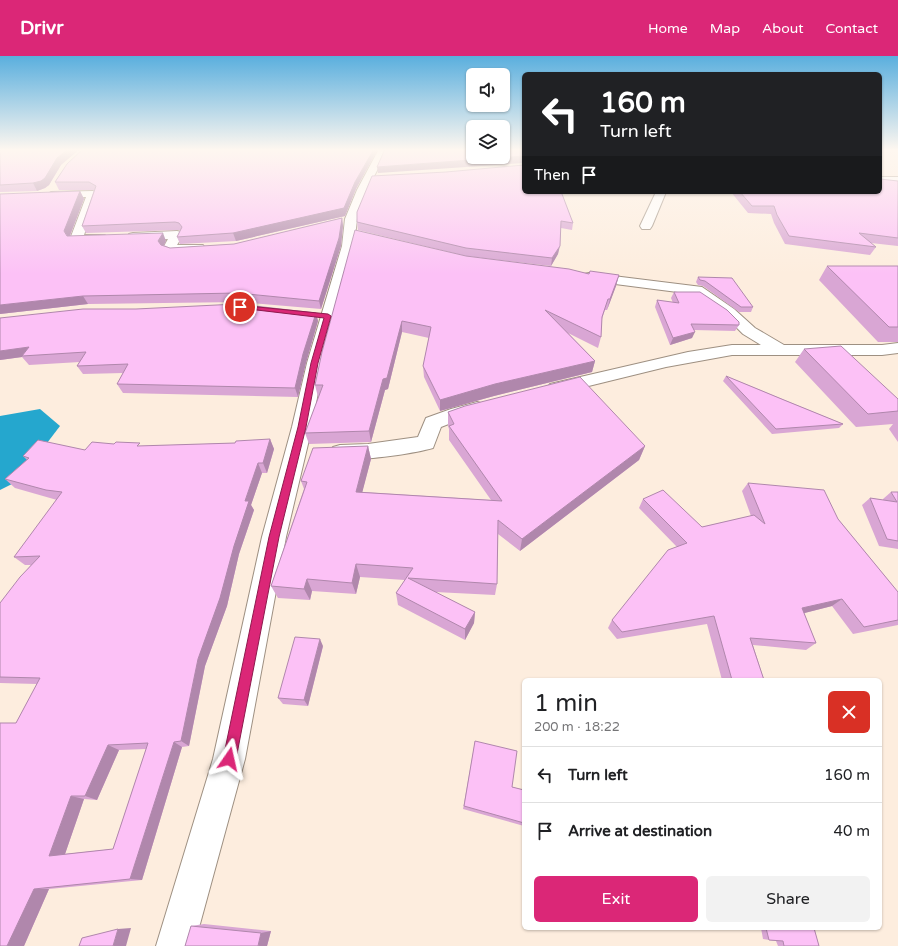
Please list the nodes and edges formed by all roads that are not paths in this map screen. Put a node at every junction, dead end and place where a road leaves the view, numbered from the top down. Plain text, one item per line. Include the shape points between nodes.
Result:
1 (48, 191) edge
2 (369, 191) edge
3 (660, 194) edge
4 (646, 226) dead end
5 (124, 237) edge
6 (109, 238) edge
7 (213, 247) edge
8 (573, 275) edge
9 (898, 348) edge
10 (781, 350) junction
11 (543, 392) edge
12 (496, 403) edge
13 (310, 454) junction
14 (175, 946) edge

1 - 6 street via 38,195 93,194 76,239
2 - 13 street via 351,227 348,246 320,316 315,363 302,427
3 - 4 street
5 - 7 street via 177,235 170,249
8 - 10 street via 697,290 729,312 749,331
9 - 10 street
10 - 11 street via 734,350 645,366
12 - 13 street via 458,413 433,424 426,443 368,451
13 - 14 street via 274,537 229,759

